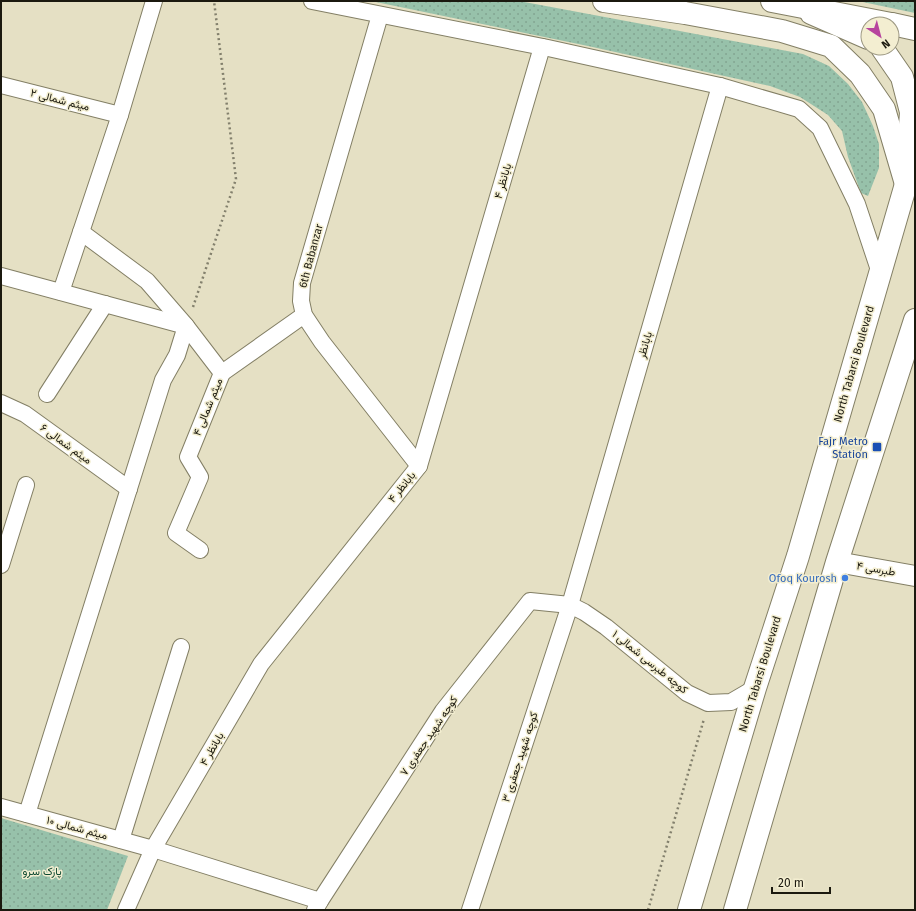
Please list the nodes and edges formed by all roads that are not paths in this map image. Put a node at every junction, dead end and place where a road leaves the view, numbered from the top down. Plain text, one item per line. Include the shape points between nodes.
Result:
1 (154, 1) edge
2 (312, 1) edge
3 (604, 1) edge
4 (772, 1) edge
5 (794, 5) junction
6 (380, 14) junction
7 (860, 18) edge
8 (900, 26) edge
9 (915, 29) edge
10 (860, 34) edge
11 (542, 47) junction
12 (888, 56) edge
13 (1, 85) edge
14 (720, 86) junction
15 (120, 115) junction
16 (915, 163) edge
17 (906, 184) junction
18 (81, 232) junction
19 (880, 273) junction
20 (1, 276) edge
21 (61, 292) junction
22 (105, 304) junction
23 (304, 316) junction
24 (915, 320) edge
25 (186, 326) junction
26 (222, 373) junction
27 (47, 394) dead end
28 (1, 403) edge
29 (420, 466) junction
30 (26, 485) dead end
31 (129, 489) junction
32 (200, 550) dead end
33 (838, 562) junction
34 (1, 565) edge
35 (915, 576) edge
36 (570, 605) junction
37 (181, 647) dead end
38 (755, 688) junction
39 (1, 807) edge
40 (27, 814) junction
41 (121, 840) junction
42 (153, 849) junction
43 (318, 905) edge
44 (126, 910) edge
45 (470, 910) edge
46 (689, 910) edge
47 (735, 910) edge

1 - 15 street
2 - 6 street
3 - 17 main road via 782,31 831,46 860,74 884,109
4 - 5 main road
5 - 7 main road
5 - 10 main road
6 - 11 street
6 - 23 street, 6th Babanzar via 302,283 301,301
8 - 9 main road
11 - 14 street
11 - 29 street, بابانظر ۴
12 - 17 main road, North Tabarsi Boulevard via 902,77 911,112
13 - 15 street, میثم شمالی ۲
14 - 19 street via 799,109 820,128 857,204
14 - 36 street, بابانظر
15 - 18 street
16 - 17 main road
17 - 19 main road, North Tabarsi Boulevard
18 - 21 street
18 - 25 street, میثم شمالی ۴ via 147,281
19 - 38 main road, North Tabarsi Boulevard via 798,556
20 - 21 street
21 - 22 street
22 - 25 street
22 - 27 street
23 - 26 street
23 - 29 street, 6th Babanzar
24 - 33 main road
25 - 26 street, میثم شمالی ۴
25 - 31 street via 177,354 163,380
26 - 32 street, میثم شمالی ۴ via 188,457 200,476 176,533
28 - 31 street, میثم شمالی ۶ via 25,414
29 - 42 street, بابانظر ۴ via 261,664
30 - 34 street
31 - 40 street
33 - 35 street, طبرسی ۴
33 - 47 main road
36 - 38 street, کوچه طبرسی شمالی ۱ via 606,627 687,693 708,704 731,702
36 - 43 street, کوچه شهید جعفری ۷ via 530,602 444,711
36 - 45 street, کوچه شهید جعفری ۳
37 - 41 street
38 - 46 main road, North Tabarsi Boulevard
39 - 40 street, میثم شمالی ۱۰
40 - 41 street, میثم شمالی ۱۰
41 - 42 street, میثم شمالی ۱۰
42 - 43 street, میثم شمالی ۱۰
42 - 44 street, بابانظر ۴

